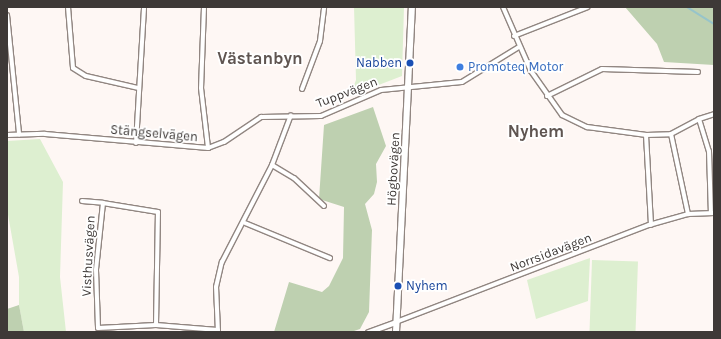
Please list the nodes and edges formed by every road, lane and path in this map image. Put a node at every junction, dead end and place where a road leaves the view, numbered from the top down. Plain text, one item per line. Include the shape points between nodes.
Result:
1 (68, 7) edge
2 (144, 7) edge
3 (204, 7) edge
4 (324, 7) edge
5 (412, 7) edge
6 (503, 7) edge
7 (588, 7) edge
8 (7, 16) edge
9 (514, 36) junction
10 (519, 47) junction
11 (698, 72) dead end
12 (409, 87) junction
13 (138, 88) junction
14 (302, 90) dead end
15 (547, 96) junction
16 (714, 114) edge
17 (291, 115) junction
18 (699, 119) junction
19 (19, 134) junction
20 (671, 134) junction
21 (7, 135) edge
22 (646, 135) junction
23 (136, 143) junction
24 (208, 148) junction
25 (272, 165) junction
26 (82, 201) dead end
27 (103, 203) junction
28 (324, 206) dead end
29 (712, 213) edge
30 (688, 214) junction
31 (245, 222) junction
32 (650, 225) junction
33 (330, 258) dead end
34 (396, 322) junction
35 (156, 326) junction
36 (218, 331) edge
37 (368, 332) edge
38 (396, 332) edge

1 - 13 street via 72,68 86,76
2 - 13 street
3 - 24 street via 200,88
4 - 14 street via 320,41
5 - 12 main road, Högbovägen
6 - 9 street
7 - 9 street
8 - 19 street
9 - 10 street
10 - 12 street, Tuppvägen via 470,80
10 - 15 street
11 - 15 street via 602,69
12 - 17 street, Tuppvägen via 372,93 321,116
12 - 34 main road, Högbovägen
13 - 23 street
15 - 22 street via 562,115 577,124
16 - 18 street
17 - 24 street, Stängselvägen via 261,117 224,142
17 - 25 street
18 - 20 street
18 - 29 street via 709,151
19 - 21 street, Stängselvägen
19 - 23 street, Stängselvägen
20 - 22 street
20 - 30 street
22 - 32 street
23 - 24 street, Stängselvägen
25 - 28 street via 294,178
25 - 31 street
26 - 27 street
27 - 35 street, Visthusvägen via 158,212
27 - 35 street, Visthusvägen via 96,270 97,325 103,329
29 - 30 street, Norrsidavägen
30 - 32 street, Norrsidavägen
31 - 33 street
31 - 36 street via 219,270 216,286
32 - 34 street, Norrsidavägen
34 - 37 street
34 - 38 main road, Högbovägen
35 - 36 street, Visthusvägen

